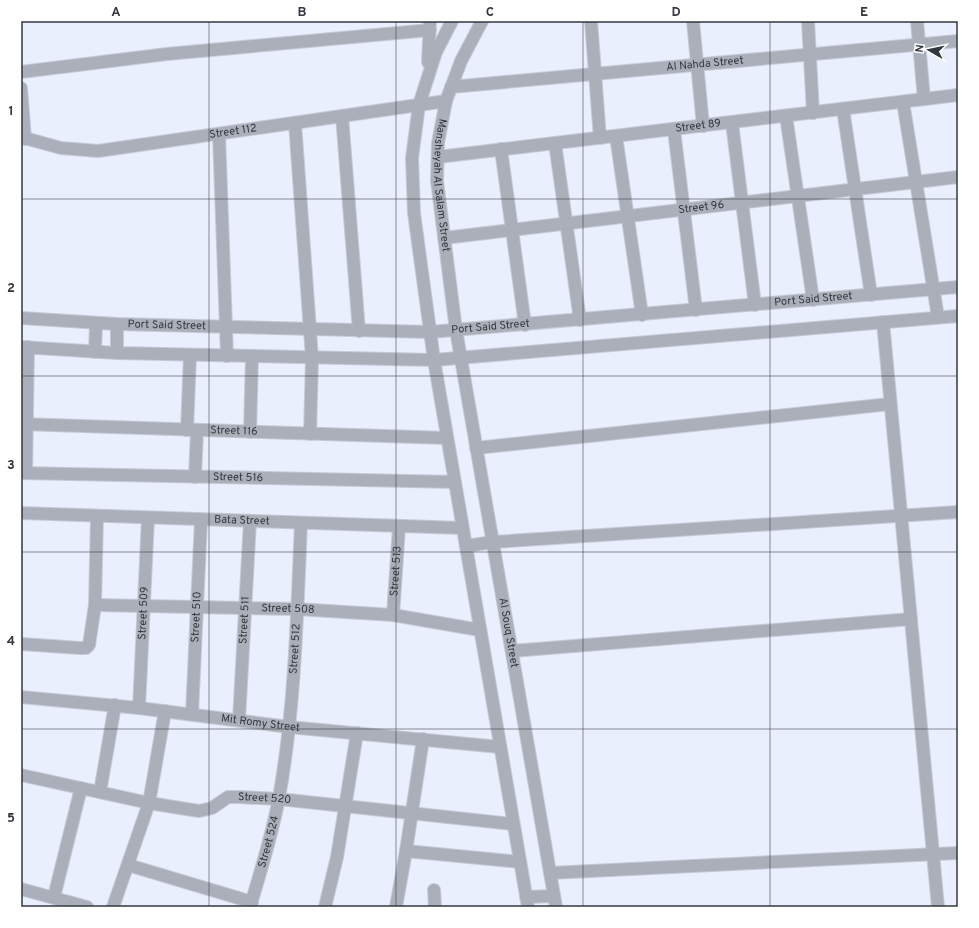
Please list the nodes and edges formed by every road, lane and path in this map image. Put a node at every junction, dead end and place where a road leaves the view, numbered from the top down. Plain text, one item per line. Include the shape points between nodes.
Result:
1 (452, 21) edge
2 (482, 21) edge
3 (590, 21) edge
4 (693, 21) edge
5 (808, 21) edge
6 (917, 21) edge
7 (430, 26) edge
8 (958, 41) edge
9 (920, 44) junction
10 (810, 54) junction
11 (697, 64) junction
12 (21, 72) edge
13 (595, 74) junction
14 (428, 78) junction
15 (451, 87) junction
16 (21, 88) edge
17 (924, 99) junction
18 (957, 99) edge
19 (446, 101) junction
20 (903, 102) junction
21 (419, 105) junction
22 (844, 109) junction
23 (813, 113) junction
24 (342, 116) junction
25 (786, 116) junction
26 (295, 123) junction
27 (732, 123) junction
28 (703, 126) junction
29 (674, 130) junction
30 (219, 135) junction
31 (616, 136) junction
32 (23, 138) edge
33 (600, 138) junction
34 (556, 143) junction
35 (501, 149) junction
36 (438, 157) junction
37 (958, 177) edge
38 (916, 182) junction
39 (855, 189) junction
40 (798, 196) junction
41 (742, 203) junction
42 (683, 209) junction
43 (628, 216) junction
44 (567, 223) junction
45 (512, 230) junction
46 (444, 238) junction
47 (958, 287) edge
48 (934, 289) junction
49 (870, 295) junction
50 (813, 300) junction
51 (755, 305) junction
52 (696, 310) junction
53 (642, 315) junction
54 (958, 316) edge
55 (938, 317) junction
56 (21, 318) edge
57 (580, 320) junction
58 (883, 322) junction
59 (96, 323) junction
60 (117, 324) junction
61 (525, 325) junction
62 (226, 327) junction
63 (310, 329) junction
64 (359, 330) junction
65 (456, 330) junction
66 (430, 332) junction
67 (25, 347) edge
68 (95, 352) junction
69 (117, 353) junction
70 (190, 355) junction
71 (227, 356) junction
72 (252, 357) junction
73 (312, 358) junction
74 (461, 358) junction
75 (434, 360) junction
76 (890, 404) junction
77 (24, 424) edge
78 (192, 430) junction
79 (250, 432) junction
80 (310, 434) junction
81 (447, 438) junction
82 (476, 448) junction
83 (23, 473) edge
84 (195, 477) junction
85 (455, 482) junction
86 (958, 512) edge
87 (21, 513) edge
88 (901, 515) junction
89 (97, 516) junction
90 (148, 518) junction
91 (201, 520) junction
92 (250, 521) junction
93 (301, 523) junction
94 (399, 527) junction
95 (462, 528) junction
96 (493, 542) junction
97 (466, 546) junction
98 (95, 605) junction
99 (144, 606) junction
100 (197, 607) junction
101 (246, 608) junction
102 (297, 609) junction
103 (393, 615) junction
104 (911, 618) junction
105 (480, 630) junction
106 (21, 644) edge
107 (512, 651) junction
108 (21, 697) edge
109 (114, 705) junction
110 (138, 708) junction
111 (165, 711) junction
112 (192, 714) junction
113 (239, 720) junction
114 (290, 727) junction
115 (357, 733) junction
116 (423, 739) junction
117 (500, 747) junction
118 (21, 775) edge
119 (81, 788) junction
120 (100, 792) junction
121 (279, 799) junction
122 (149, 803) junction
123 (345, 807) junction
124 (412, 814) junction
125 (513, 824) junction
126 (406, 851) junction
127 (958, 853) edge
128 (933, 854) junction
129 (520, 862) junction
130 (128, 865) junction
131 (550, 873) junction
132 (21, 890) edge
133 (434, 890) dead end
134 (54, 897) junction
135 (527, 902) edge
136 (555, 902) edge
137 (251, 905) edge
138 (87, 907) edge
139 (113, 907) edge
140 (325, 907) edge
141 (396, 907) edge
142 (435, 907) edge
143 (938, 907) edge

1 - 14 street via 436,52
2 - 15 street, Mansheyah Al Salam Street via 460,61
3 - 13 street
4 - 11 street
5 - 10 street
6 - 9 street
7 - 12 street
7 - 14 street
8 - 9 street, Al Nahda Street
9 - 10 street, Al Nahda Street
9 - 17 street
10 - 11 street, Al Nahda Street
10 - 23 street
11 - 13 street, Al Nahda Street
11 - 28 street
13 - 15 street, Al Nahda Street
13 - 33 street
14 - 21 street
15 - 19 street, Mansheyah Al Salam Street
16 - 32 street
17 - 18 street, Street 89
17 - 20 street, Street 89
19 - 21 street, Street 112
19 - 36 street, Mansheyah Al Salam Street
20 - 22 street, Street 89
20 - 38 street
21 - 24 street, Street 112
21 - 66 street via 412,158 414,213
22 - 23 street, Street 89
22 - 39 street
23 - 25 street, Street 89
24 - 26 street, Street 112
24 - 64 street
25 - 27 street, Street 89
25 - 40 street
26 - 30 street, Street 112
26 - 63 street
27 - 28 street, Street 89
27 - 41 street
28 - 29 street, Street 89
29 - 31 street, Street 89
29 - 42 street
30 - 32 street, Street 112 via 98,151 61,148
30 - 62 street
31 - 33 street, Street 89
31 - 43 street
33 - 34 street, Street 89
34 - 35 street, Street 89
34 - 44 street
35 - 36 street, Street 89
35 - 45 street
36 - 46 street, Mansheyah Al Salam Street via 437,182
37 - 38 street, Street 96
38 - 39 street, Street 96
38 - 48 street
39 - 40 street, Street 96
39 - 49 street
40 - 41 street, Street 96
40 - 50 street
41 - 42 street, Street 96
41 - 51 street
42 - 43 street, Street 96
42 - 52 street
43 - 44 street, Street 96
43 - 53 street
44 - 45 street, Street 96
44 - 57 street
45 - 46 street, Street 96
45 - 61 street
46 - 65 street, Mansheyah Al Salam Street
47 - 48 street, Port Said Street
48 - 49 street, Port Said Street
48 - 55 street
49 - 50 street, Port Said Street
50 - 51 street, Port Said Street
51 - 52 street, Port Said Street
52 - 53 street, Port Said Street
53 - 57 street, Port Said Street
54 - 55 street
55 - 58 street
56 - 59 street, Port Said Street
57 - 61 street, Port Said Street
58 - 74 street
58 - 76 street
59 - 60 street, Port Said Street
59 - 68 street
60 - 62 street, Port Said Street
60 - 69 street
61 - 65 street, Port Said Street
62 - 63 street, Port Said Street
62 - 71 street
63 - 64 street, Port Said Street
63 - 73 street
64 - 66 street, Port Said Street
65 - 66 street, Port Said Street
65 - 74 street, Mansheyah Al Salam Street
66 - 75 street
67 - 68 street
67 - 77 street
68 - 69 street
69 - 70 street
70 - 71 street
70 - 78 street
71 - 72 street
72 - 73 street
72 - 79 street
73 - 75 street
73 - 80 street
74 - 75 street
74 - 82 street, Al Souq Street
75 - 81 street
76 - 82 street
76 - 88 street
77 - 78 street, Street 116
77 - 83 street
78 - 79 street, Street 116
78 - 84 street
79 - 80 street, Street 116
80 - 81 street, Street 116
81 - 85 street
82 - 96 street, Al Souq Street
83 - 84 street, Street 516
84 - 85 street, Street 516
85 - 95 street
86 - 88 street
87 - 89 street, Bata Street
88 - 96 street
88 - 104 street
89 - 90 street, Bata Street
89 - 98 street
90 - 91 street, Bata Street
90 - 99 street, Street 509
91 - 92 street, Bata Street
91 - 100 street, Street 510
92 - 93 street, Bata Street
92 - 101 street, Street 511
93 - 94 street, Bata Street
93 - 102 street, Street 512
94 - 95 street, Bata Street
94 - 103 street, Street 513
95 - 97 street
96 - 97 street
96 - 107 street, Al Souq Street
97 - 105 street
98 - 99 street, Street 508
98 - 106 street via 90,642 86,648
99 - 100 street, Street 508
99 - 110 street, Street 509
100 - 101 street, Street 508
100 - 112 street, Street 510
101 - 102 street, Street 508
101 - 113 street, Street 511
102 - 103 street, Street 508
102 - 114 street, Street 512
103 - 105 street, Street 508
104 - 107 street
104 - 128 street
105 - 117 street
107 - 131 street, Al Souq Street
108 - 109 street, Mit Romy Street
109 - 110 street, Mit Romy Street
109 - 120 street
110 - 111 street, Mit Romy Street
111 - 112 street, Mit Romy Street
111 - 122 street
112 - 113 street, Mit Romy Street
113 - 114 street, Mit Romy Street
114 - 115 street, Mit Romy Street
114 - 121 street, Street 524
115 - 116 street, Mit Romy Street
115 - 123 street
116 - 117 street, Mit Romy Street
116 - 124 street
117 - 125 street
118 - 119 street, Street 520
119 - 120 street, Street 520
119 - 134 street
120 - 122 street, Street 520
121 - 122 street, Street 520 via 228,797 212,808 200,811
121 - 123 street, Street 520
121 - 137 street, Street 524
122 - 130 street
123 - 124 street, Street 520
123 - 140 street
124 - 125 street, Street 520
124 - 126 street
125 - 129 street
126 - 129 street
126 - 141 street
127 - 128 street
128 - 131 street
128 - 143 street
129 - 135 street
130 - 137 street
130 - 139 street
131 - 136 street, Al Souq Street
132 - 134 street
133 - 142 street
134 - 138 street
135 - 136 street

